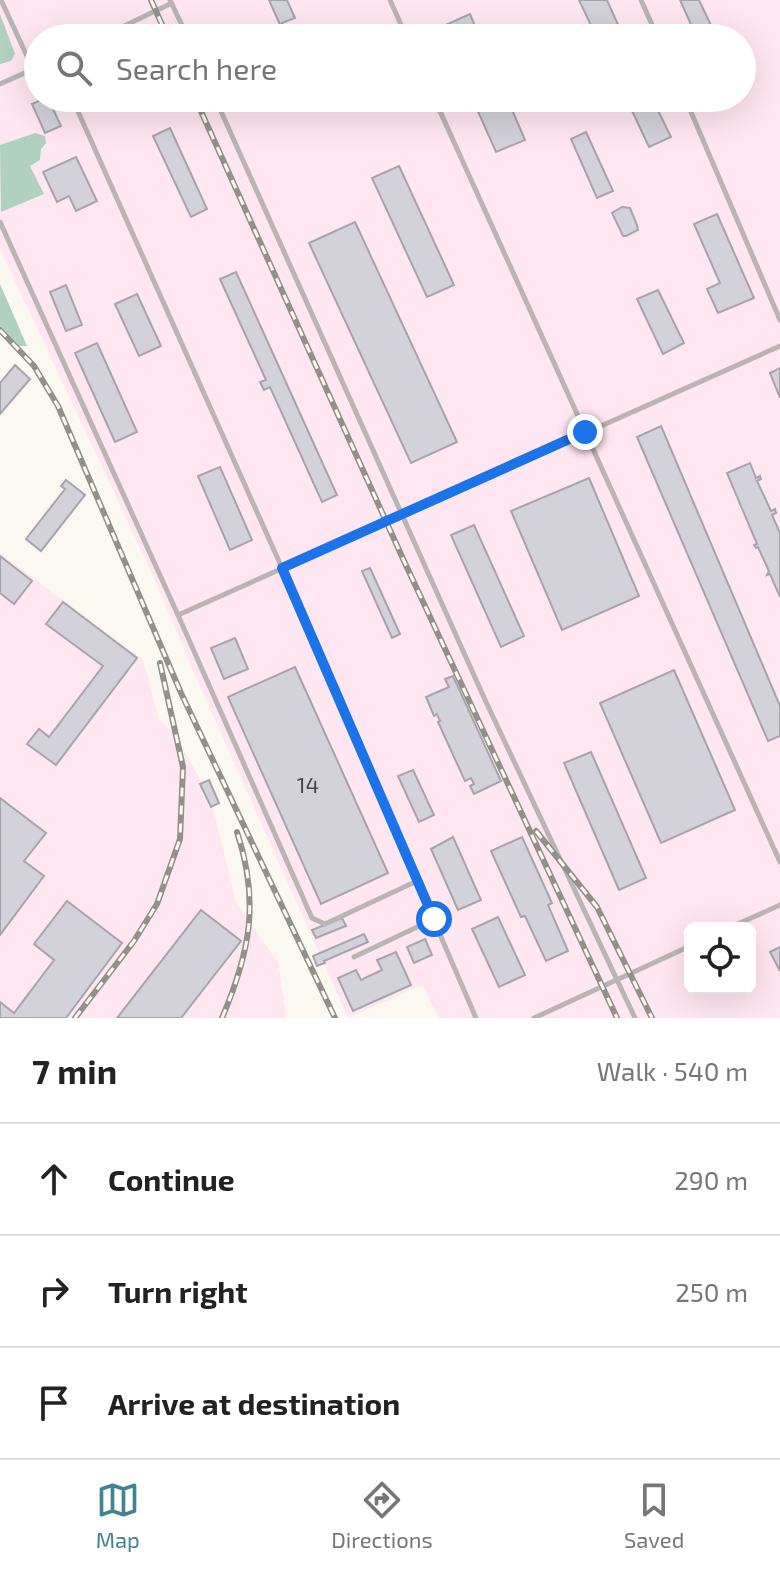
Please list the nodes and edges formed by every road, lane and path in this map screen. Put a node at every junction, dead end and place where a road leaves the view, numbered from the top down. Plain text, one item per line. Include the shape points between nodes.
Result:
1 (1, 0) edge
2 (390, 0) edge
3 (641, 0) edge
4 (171, 2) edge
5 (127, 24) edge
6 (181, 24) edge
7 (401, 24) edge
8 (652, 24) edge
9 (24, 46) edge
10 (24, 73) edge
11 (0, 84) edge
12 (78, 112) edge
13 (221, 112) edge
14 (440, 112) edge
15 (691, 112) edge
16 (0, 222) edge
17 (780, 320) edge
18 (780, 346) edge
19 (585, 432) junction
20 (403, 513) junction
21 (282, 568) junction
22 (178, 615) junction
23 (780, 862) edge
24 (417, 881) junction
25 (780, 905) edge
26 (434, 919) junction
27 (742, 922) edge
28 (684, 949) edge
29 (354, 957) dead end
30 (618, 979) junction
31 (476, 1018) edge
32 (534, 1018) edge
33 (635, 1018) edge

1 - 9 lane
2 - 7 lane
3 - 8 lane
4 - 5 lane
4 - 6 lane
10 - 11 lane
12 - 21 lane
13 - 20 lane
14 - 19 lane
15 - 17 lane
16 - 22 lane
18 - 19 lane
19 - 20 lane
19 - 23 lane
20 - 21 lane
20 - 30 lane
21 - 22 lane
21 - 24 lane
22 - 24 lane via 312,918 325,924
24 - 26 lane
25 - 27 lane
26 - 29 lane
26 - 31 lane
28 - 30 lane
30 - 32 lane
30 - 33 lane

